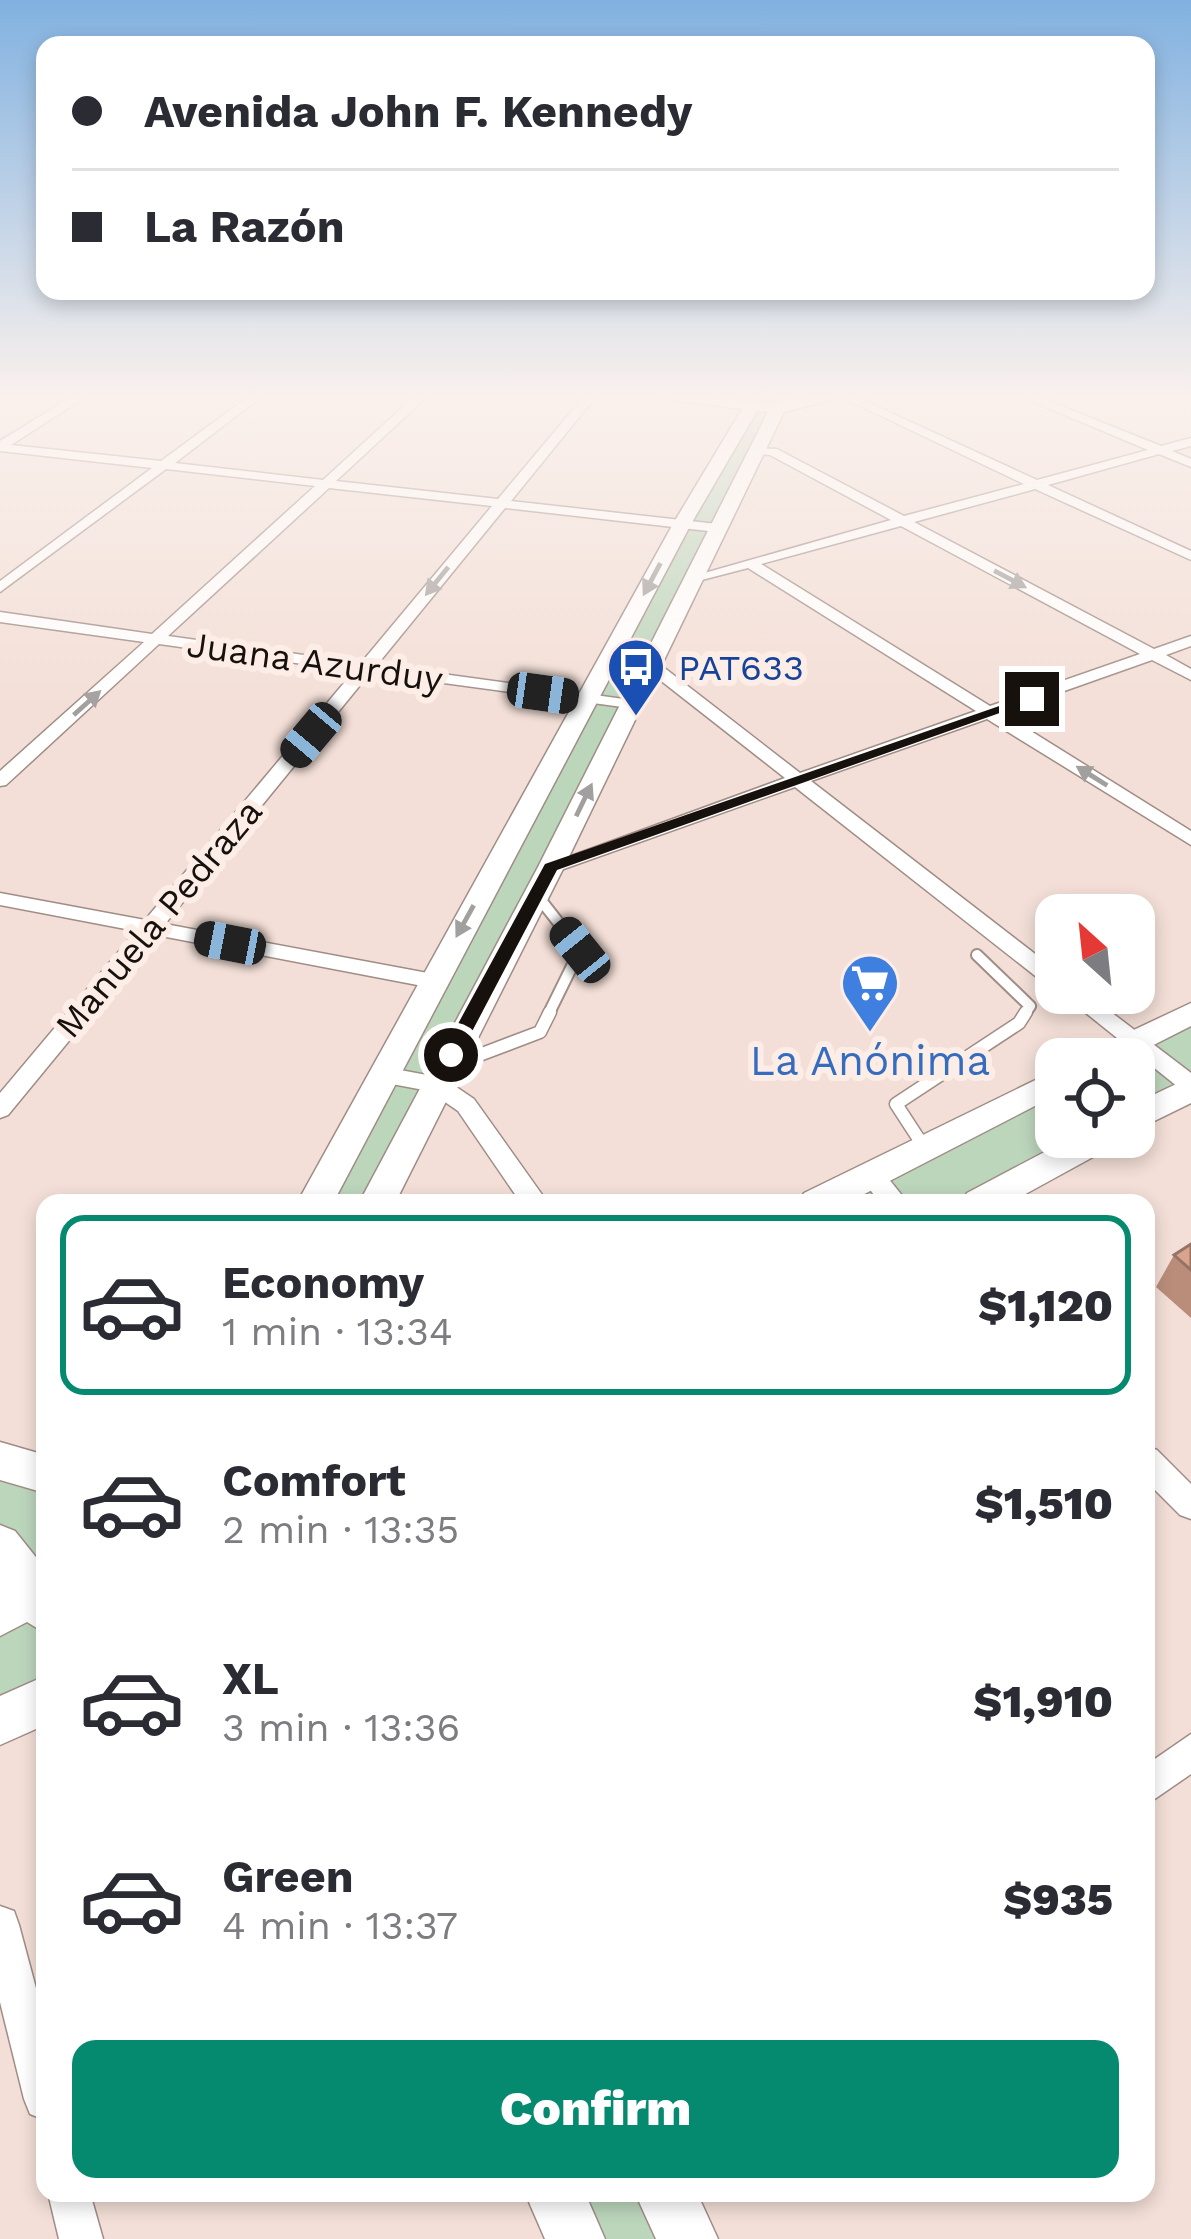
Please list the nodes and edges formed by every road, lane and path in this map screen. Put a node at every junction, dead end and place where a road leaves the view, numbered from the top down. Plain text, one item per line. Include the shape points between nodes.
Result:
1 (119, 498) edge
2 (312, 498) edge
3 (458, 498) edge
4 (503, 498) edge
5 (700, 498) edge
6 (733, 498) edge
7 (859, 498) edge
8 (985, 498) edge
9 (1067, 498) edge
10 (499, 503) junction
11 (902, 522) junction
12 (682, 524) junction
13 (718, 528) junction
14 (1191, 556) edge
15 (750, 563) junction
16 (694, 578) junction
17 (0, 587) edge
18 (0, 617) edge
19 (158, 639) junction
20 (1191, 641) edge
21 (1153, 655) junction
22 (652, 666) junction
23 (367, 668) junction
24 (1191, 675) edge
25 (586, 699) junction
26 (631, 705) junction
27 (992, 713) junction
28 (0, 781) edge
29 (800, 782) junction
30 (1191, 839) edge
31 (551, 867) junction
32 (536, 894) junction
33 (0, 899) edge
34 (148, 927) junction
35 (977, 956) dead end
36 (1035, 965) edge
37 (433, 981) junction
38 (1191, 1013) edge
39 (1099, 1014) edge
40 (1129, 1038) edge
41 (1142, 1038) edge
42 (451, 1055) junction
43 (1155, 1059) edge
44 (384, 1075) junction
45 (436, 1084) junction
46 (1191, 1087) edge
47 (1035, 1092) edge
48 (1155, 1107) edge
49 (0, 1109) edge
50 (924, 1148) junction
51 (1062, 1158) edge
52 (871, 1175) junction
53 (319, 1194) edge
54 (381, 1194) edge
55 (529, 1194) edge
56 (834, 1194) edge
57 (887, 1194) edge
58 (996, 1194) edge
59 (0, 1461) edge
60 (1155, 1469) edge
61 (36, 1471) edge
62 (1191, 1504) edge
63 (0, 1546) edge
64 (31, 1599) edge
65 (36, 1704) edge
66 (0, 1721) edge
67 (1191, 1752) edge
68 (1155, 1780) edge
69 (0, 1925) edge
70 (36, 2064) edge
71 (71, 2202) edge
72 (559, 2202) edge
73 (670, 2202) edge
74 (81, 2239) edge
75 (575, 2239) edge
76 (688, 2239) edge

1 - 17 street
2 - 19 street
3 - 10 street
4 - 10 street, Manuela Pedraza
5 - 12 main road
6 - 13 main road
7 - 11 street
8 - 11 street
9 - 14 street
10 - 12 street
10 -> 23 street, Manuela Pedraza
11 - 15 street
11 -> 21 street
12 - 13 street
12 -> 25 main road
13 - 16 main road
15 - 16 street
15 - 27 street
16 - 22 main road
18 - 19 street, Juana Azurduy
19 - 23 street, Juana Azurduy
28 -> 19 street
20 - 21 street
21 - 24 street
21 - 27 street
22 - 26 main road
22 - 29 street
23 - 25 street, Juana Azurduy
23 - 34 street, Manuela Pedraza
25 - 26 street, Juana Azurduy
25 -> 37 main road
31 -> 26 main road
27 - 29 street
30 -> 27 street
29 - 31 street
29 - 36 street
31 - 32 main road
32 - 42 main road
32 - 42 lane via 580,950 540,1032 474,1057
33 - 34 street
34 - 37 street
34 - 49 street, Manuela Pedraza
35 - 50 lane via 1030,1006 1019,1023 896,1104
37 - 44 main road
38 - 41 main road
39 - 40 street
42 - 45 main road
43 - 46 street
44 - 45 street
44 - 53 main road
45 - 54 main road
45 - 55 street via 466,1105
46 - 48 main road
47 - 50 main road
50 - 52 main road
51 - 58 main road
52 - 56 main road
52 - 57 street
59 - 61 main road
60 - 62 street
63 - 64 main road
65 - 66 main road
67 - 68 street
69 - 70 street
71 - 74 street
72 - 75 main road
73 - 76 main road

